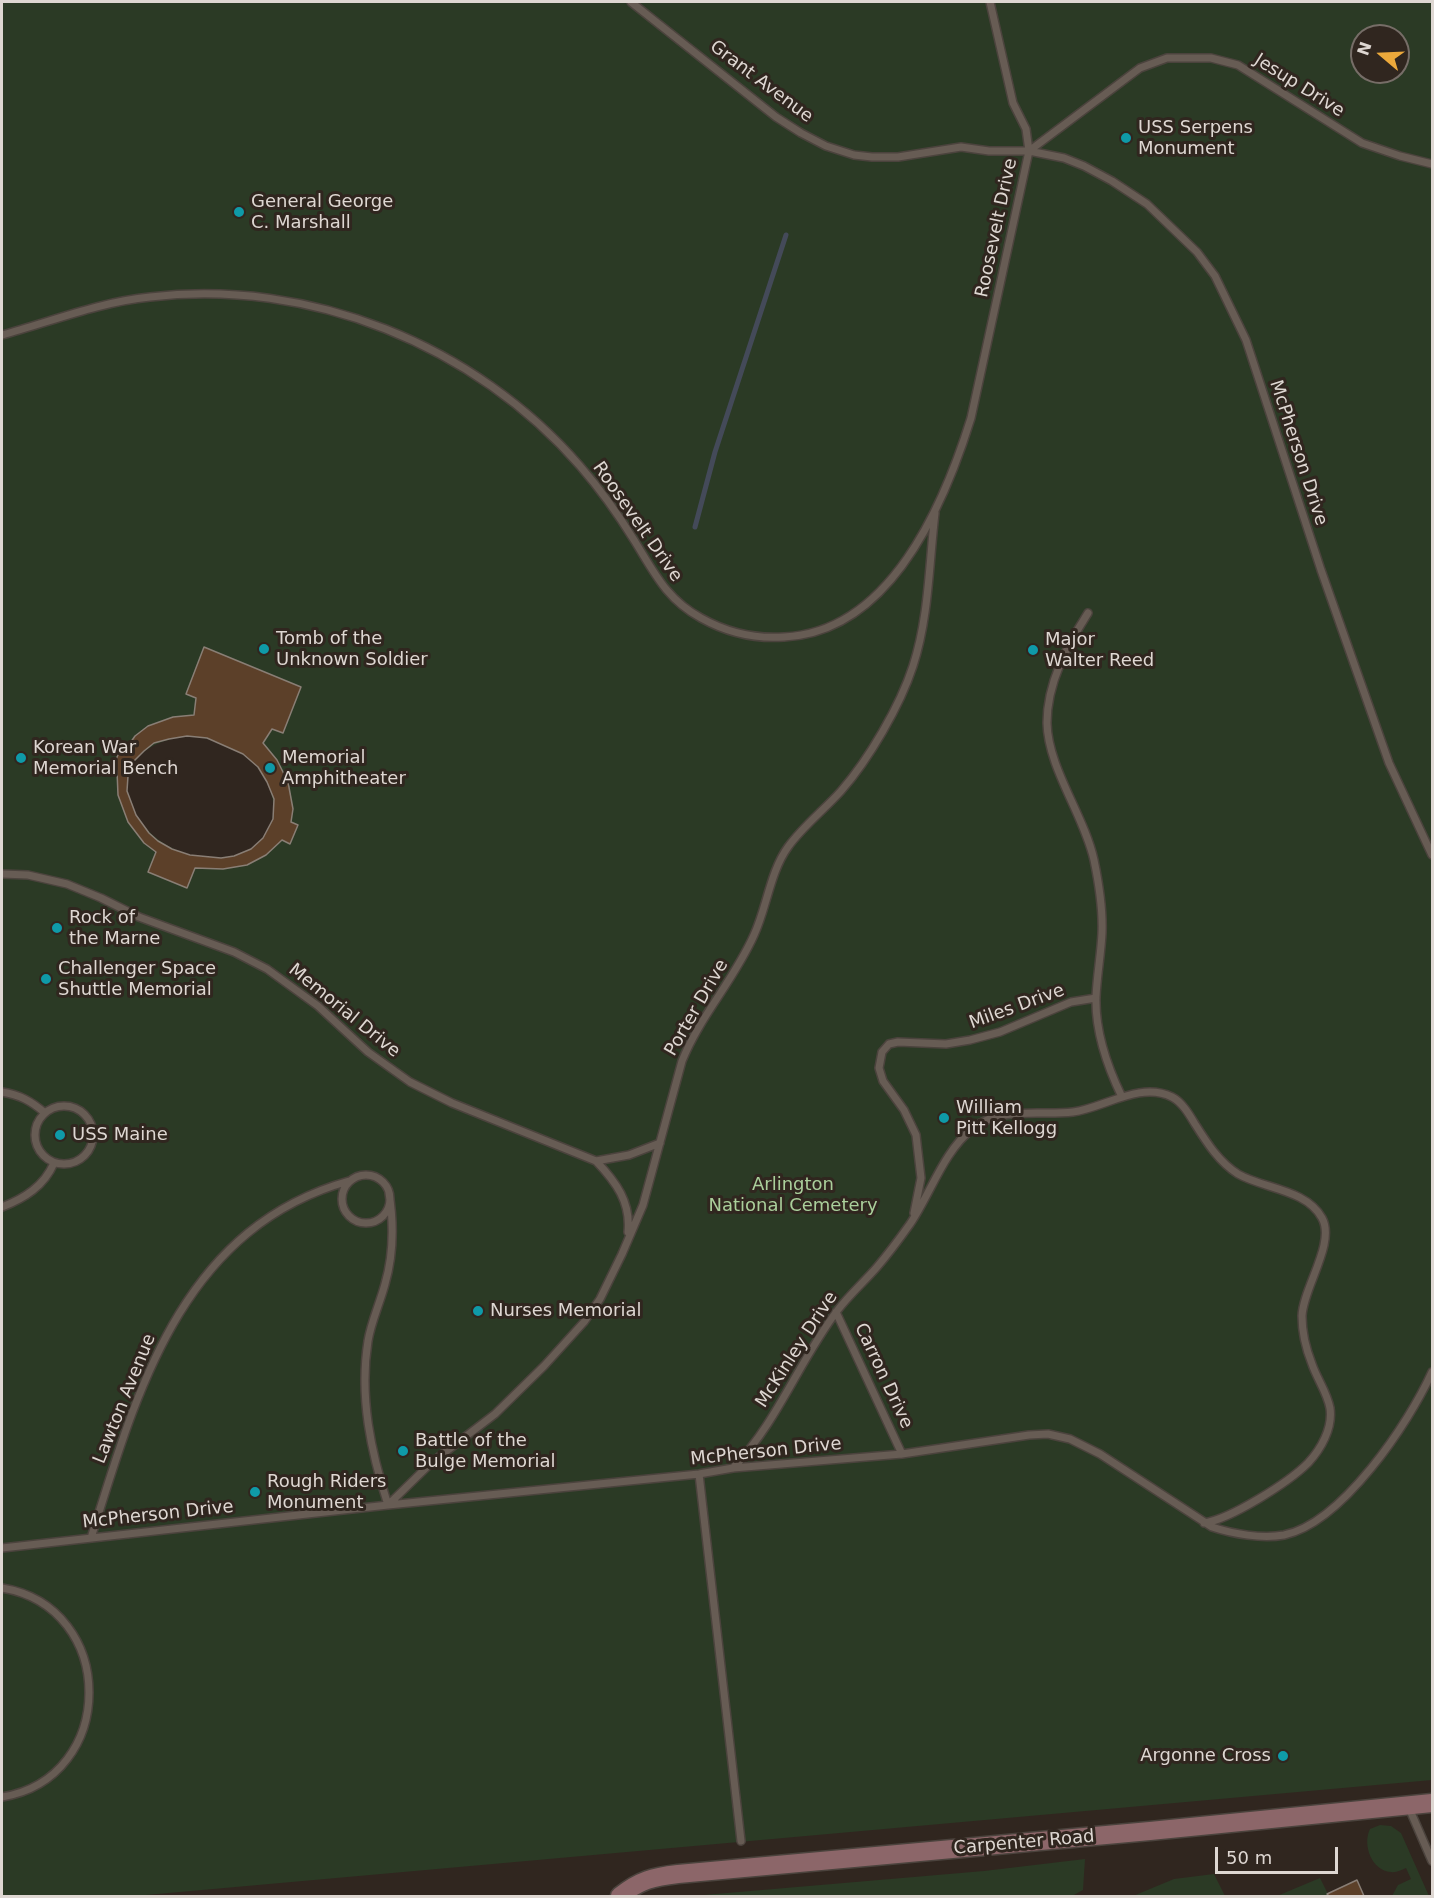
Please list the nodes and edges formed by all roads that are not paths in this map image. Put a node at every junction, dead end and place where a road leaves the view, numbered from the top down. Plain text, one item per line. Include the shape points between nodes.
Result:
1 (631, 2) edge
2 (990, 2) edge
3 (1029, 151) junction
4 (1432, 164) edge
5 (2, 335) edge
6 (935, 511) junction
7 (1088, 613) dead end
8 (1430, 841) edge
9 (1432, 855) edge
10 (2, 874) edge
11 (1096, 998) junction
12 (2, 1092) edge
13 (1122, 1097) junction
14 (45, 1113) junction
15 (660, 1143) junction
16 (596, 1161) junction
17 (54, 1163) junction
18 (349, 1181) junction
19 (389, 1193) junction
20 (2, 1207) edge
21 (912, 1222) junction
22 (627, 1240) junction
23 (836, 1312) junction
24 (1432, 1372) edge
25 (902, 1454) junction
26 (734, 1468) junction
27 (699, 1474) junction
28 (388, 1505) junction
29 (1204, 1523) junction
30 (91, 1538) junction
31 (2, 1548) edge
32 (2, 1588) edge
33 (2, 1797) edge
34 (1432, 1803) edge
35 (1408, 1805) junction
36 (741, 1841) dead end
37 (1432, 1861) edge
38 (620, 1896) edge

1 - 3 lane, Grant Avenue via 776,117 826,146 872,158 961,147
2 - 3 lane via 1013,103 1026,129
3 - 4 lane, Jesup Drive via 1140,68 1167,58 1211,58 1238,65 1362,143
3 - 6 lane, Roosevelt Drive via 971,418
3 - 8 lane, McPherson Drive via 1084,166 1139,198 1175,230 1215,276 1246,340 1389,763
5 - 6 lane, Roosevelt Drive via 91,309 184,294 275,298 381,327 464,368 543,428 601,492 665,590 704,620 752,636 800,636 828,628 856,612 902,567
6 - 15 lane, Porter Drive via 923,628 903,692 856,772 782,856 744,955 685,1053
7 - 11 lane via 1056,676 1047,724 1055,761 1087,834 1094,861 1102,930
8 - 9 lane, McPherson Drive
10 - 16 lane, Memorial Drive via 67,884 139,917 234,952 267,969 318,1006 380,1063 410,1082
11 - 13 lane via 1106,1063
11 - 21 lane, Miles Drive via 1071,1002 1000,1032 970,1040 946,1044 898,1042 889,1044 882,1052 879,1068 883,1080 911,1122 920,1154 921,1178
12 - 14 lane via 17,1094
13 - 21 lane, McKinley Drive via 1074,1112 999,1115 973,1128 939,1172
13 - 29 lane, McKinley Drive via 1147,1092 1174,1097 1228,1167 1309,1202 1324,1220 1324,1243 1302,1315 1306,1344 1330,1409 1328,1431 1312,1457 1294,1474 1216,1521
14 - 17 lane via 37,1124 37,1143
14 - 17 lane via 59,1106 78,1109 86,1115 93,1133 82,1158
15 - 16 lane
15 - 22 lane, Porter Drive via 643,1205
16 - 22 lane, Memorial Drive via 625,1198 629,1218
17 - 20 lane via 36,1189
18 - 19 lane, Lawton Avenue via 372,1176 386,1185
18 - 19 lane via 342,1192 342,1205 347,1215 360,1223 371,1223 384,1216
18 - 30 lane, Lawton Avenue via 299,1199 259,1224 229,1250 182,1308 145,1379
19 - 28 lane via 392,1252 368,1340 364,1392 368,1428
21 - 23 lane, McKinley Drive
22 - 28 lane, Porter Drive via 600,1299 584,1322 495,1414 431,1463
23 - 25 lane, Carron Drive
23 - 26 lane, McKinley Drive via 775,1412
24 - 29 lane, McPherson Drive via 1423,1393 1382,1455 1322,1517 1285,1535 1228,1533
25 - 26 lane, McPherson Drive
25 - 29 lane, McPherson Drive via 1029,1435 1070,1439 1100,1454
26 - 27 lane, McPherson Drive
27 - 28 lane, McPherson Drive
27 - 36 lane
28 - 30 lane, McPherson Drive
30 - 31 lane, McPherson Drive
32 - 33 lane via 38,1600 64,1623 82,1653 90,1688 85,1723 70,1754 45,1779
34 - 35 street, Carpenter Road
35 - 37 lane
35 - 38 street, Carpenter Road via 651,1877

